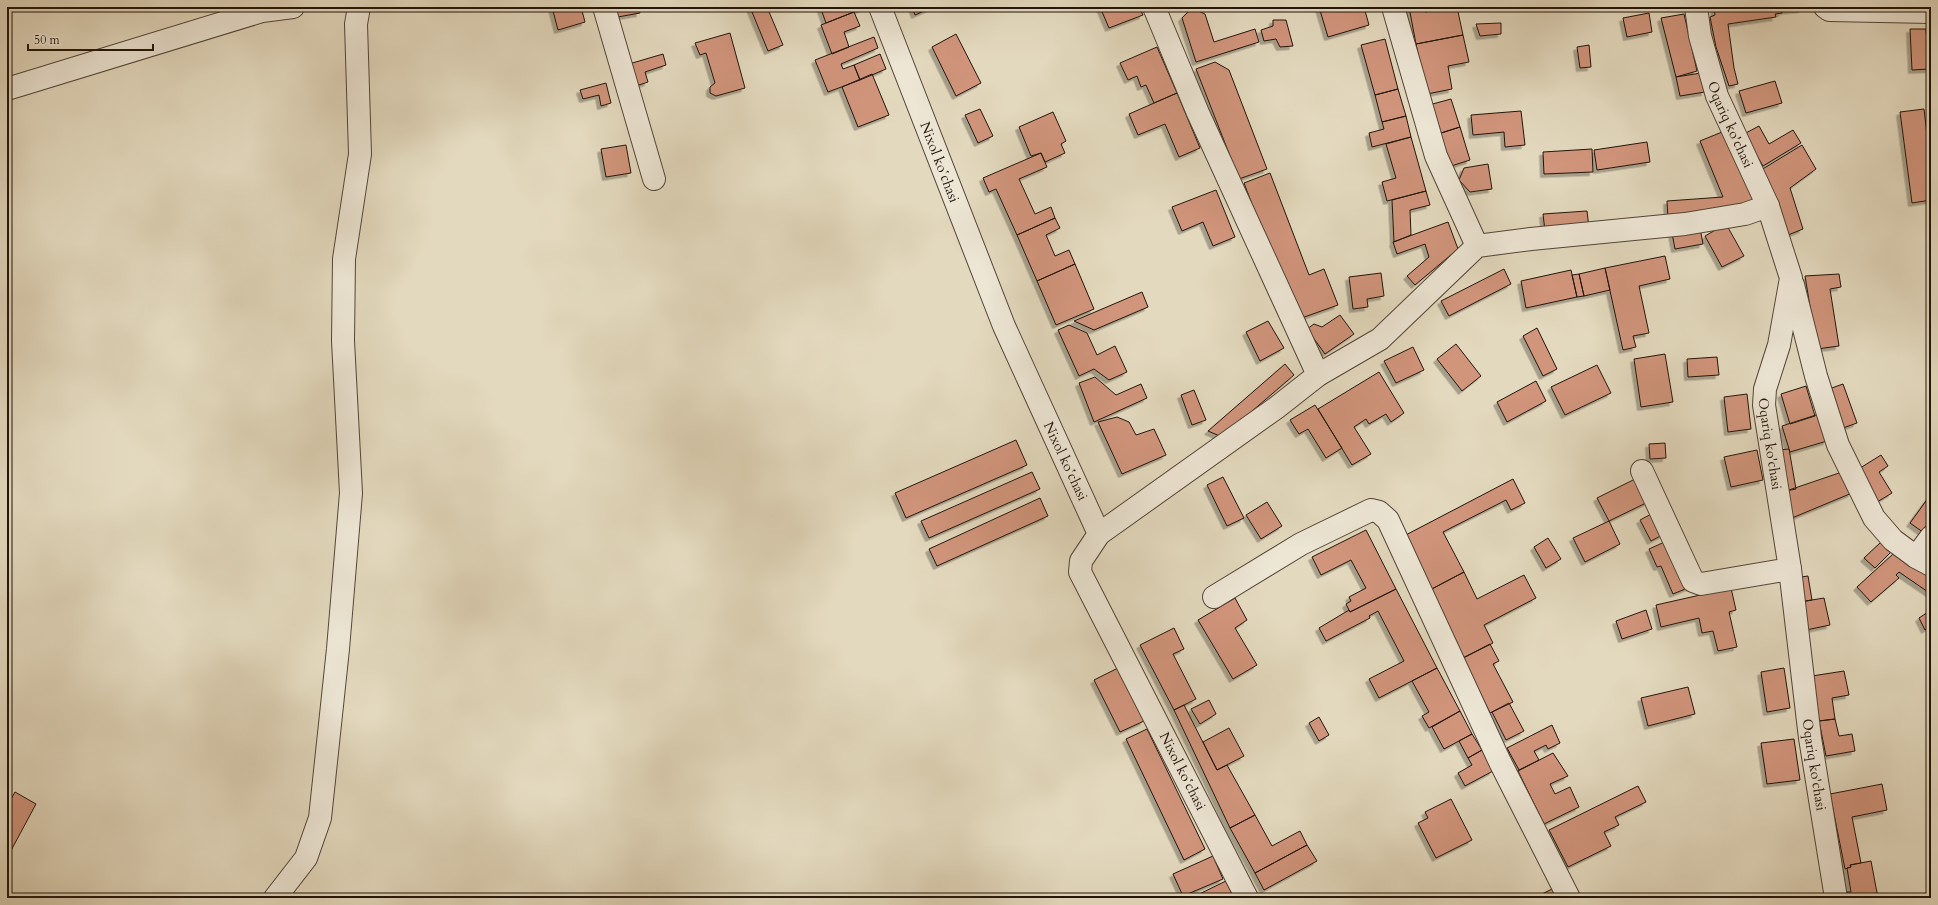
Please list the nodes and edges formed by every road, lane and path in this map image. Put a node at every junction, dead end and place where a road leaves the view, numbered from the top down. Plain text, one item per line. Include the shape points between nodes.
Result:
1 (293, 7) edge
2 (359, 7) edge
3 (604, 7) edge
4 (880, 7) edge
5 (1154, 7) edge
6 (1393, 7) edge
7 (1696, 7) edge
8 (1824, 7) edge
9 (1931, 12) edge
10 (7, 89) edge
11 (654, 179) dead end
12 (1768, 206) junction
13 (1477, 246) junction
14 (1791, 278) junction
15 (1318, 375) junction
16 (1642, 471) dead end
17 (1099, 534) junction
18 (1931, 537) edge
19 (1923, 561) edge
20 (1790, 569) junction
21 (1214, 597) dead end
22 (276, 898) edge
23 (1248, 898) edge
24 (1569, 898) edge
25 (1836, 898) edge

1 - 10 street via 262,11
2 - 22 street via 356,24 360,154 344,259 344,341 351,493 338,649 320,818 306,858
3 - 11 street
4 - 17 street, Nixol koʻchasi via 1004,326
5 - 15 street via 1198,113
6 - 13 street via 1436,156
7 - 12 street, Oqariq ko'chasi via 1700,36 1717,96
8 - 9 street via 1829,10
12 - 13 street via 1745,214 1685,224 1531,238
12 - 14 street, Oqariq ko'chasi
13 - 15 street via 1380,339
14 - 19 street via 1816,376 1838,445 1874,518 1893,540
14 - 20 street, Oqariq ko'chasi via 1779,346 1765,388 1764,405
15 - 17 street via 1276,408
16 - 20 street via 1694,581 1700,584
17 - 23 street, Nixol koʻchasi via 1080,562 1080,572
18 - 19 street
20 - 25 street, Oqariq ko'chasi via 1810,738
21 - 24 street via 1301,544 1371,510 1379,512 1388,520 1500,762

